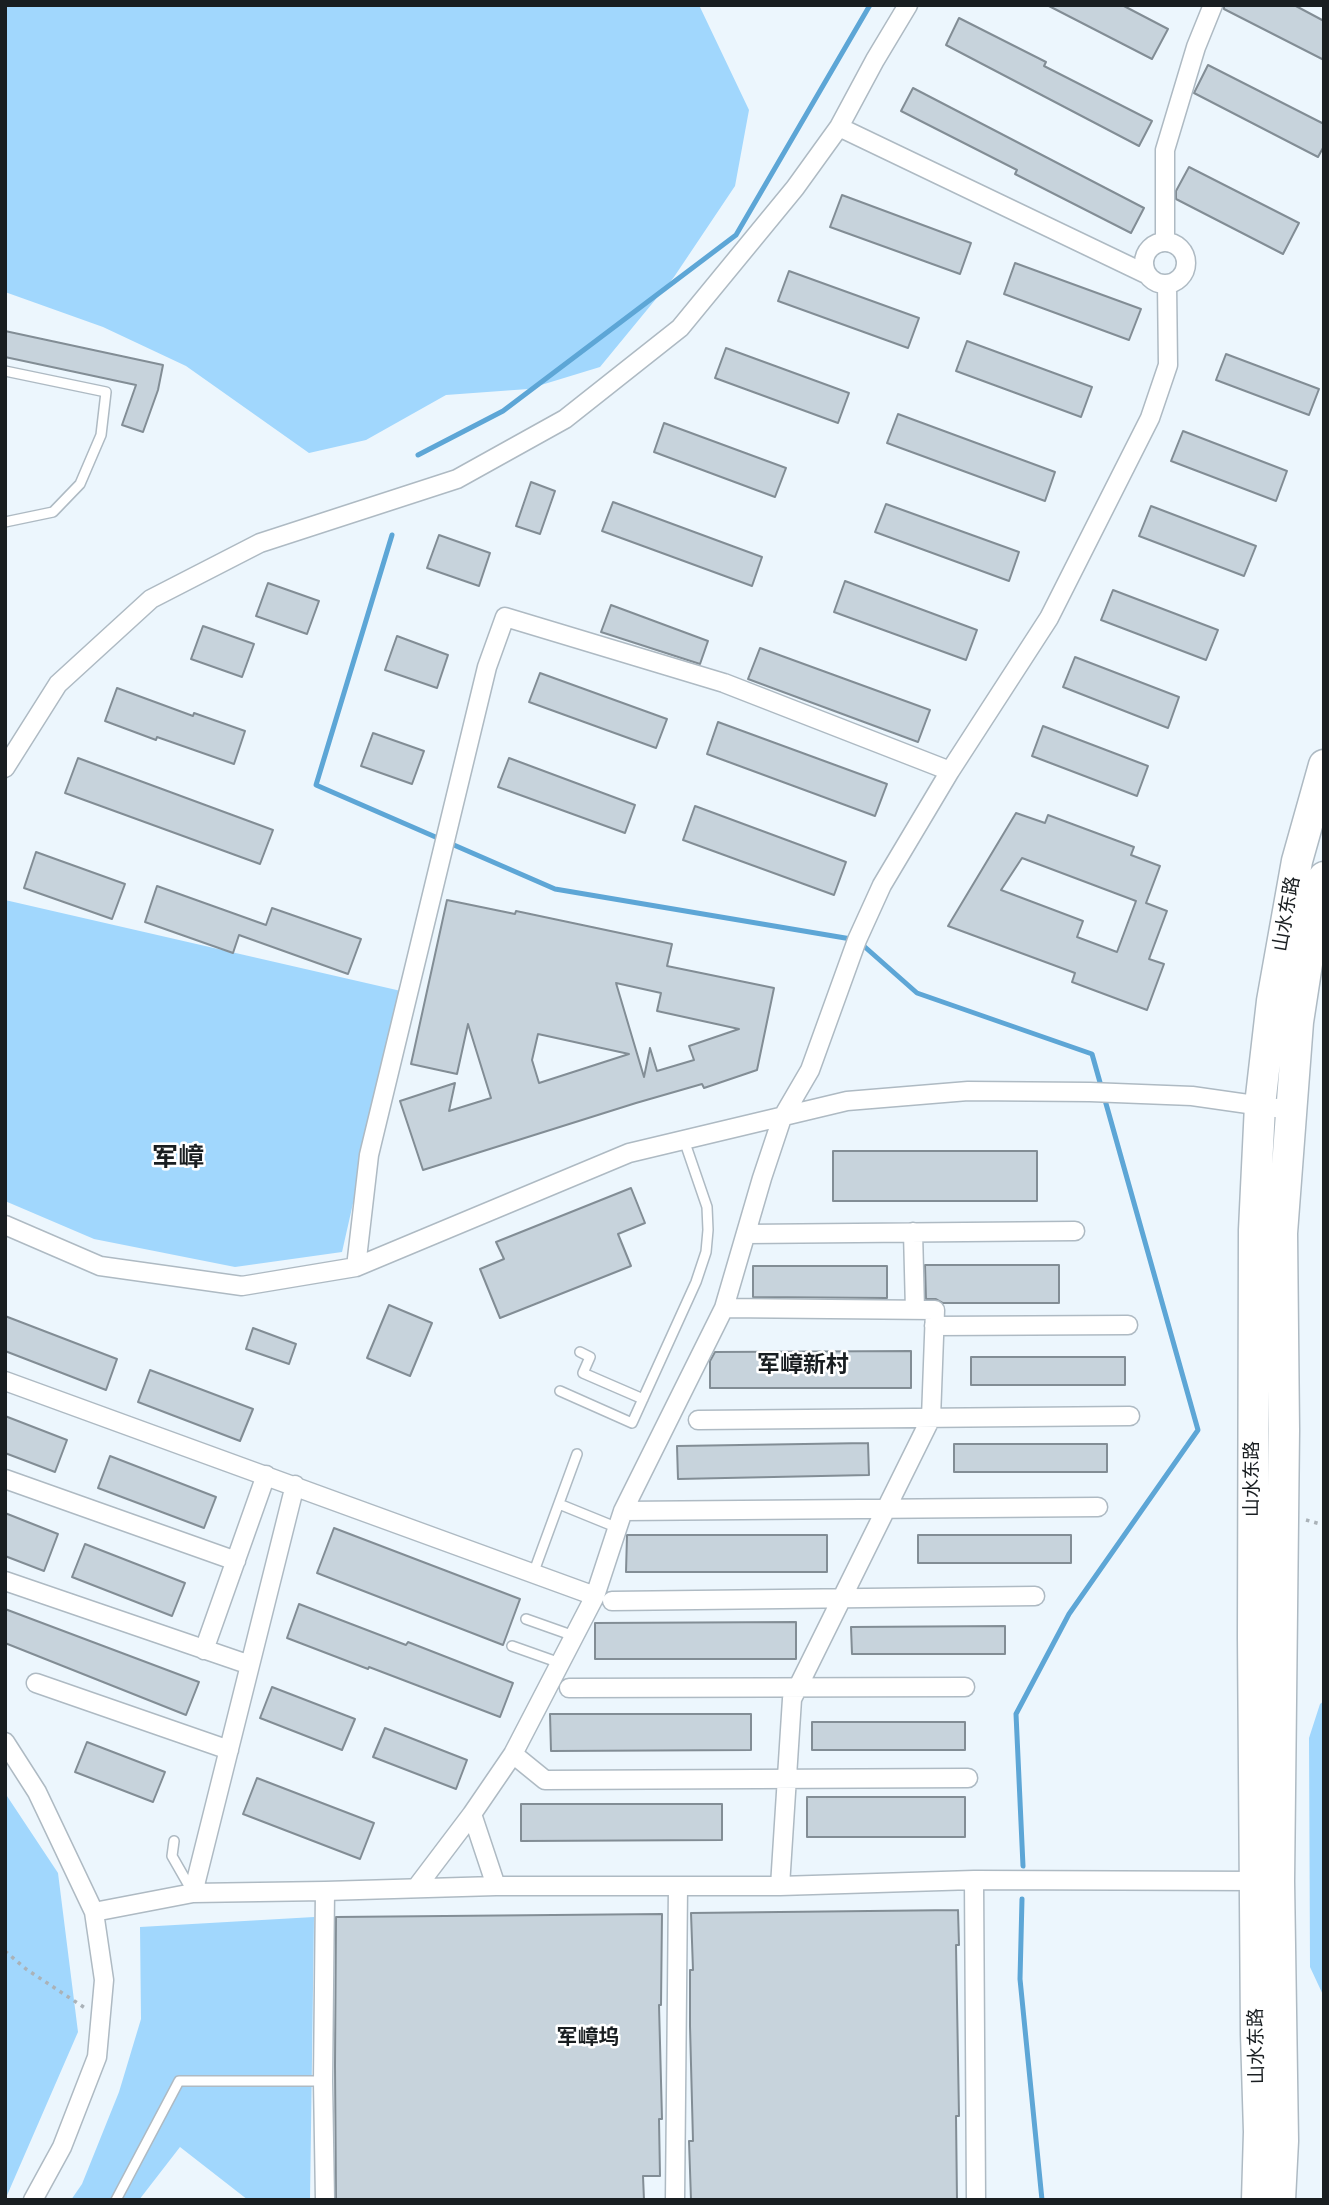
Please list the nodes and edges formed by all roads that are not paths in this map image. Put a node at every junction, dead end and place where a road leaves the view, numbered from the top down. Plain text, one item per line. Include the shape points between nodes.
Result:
1 (908, 5) edge
2 (1213, 5) edge
3 (839, 127) junction
4 (1165, 242) junction
5 (1146, 274) junction
6 (1167, 284) junction
7 (5, 371) edge
8 (5, 522) edge
9 (1324, 765) edge
10 (5, 768) edge
11 (950, 771) junction
12 (1324, 877) edge
13 (1260, 1105) junction
14 (1290, 1110) junction
15 (782, 1118) junction
16 (684, 1140) junction
17 (5, 1225) edge
18 (1075, 1231) dead end
19 (914, 1232) junction
20 (746, 1234) junction
21 (356, 1267) junction
22 (724, 1308) junction
23 (915, 1310) junction
24 (1128, 1325) dead end
25 (934, 1326) junction
26 (580, 1352) dead end
27 (5, 1381) edge
28 (560, 1391) dead end
29 (643, 1399) junction
30 (1130, 1416) dead end
31 (931, 1418) junction
32 (698, 1420) dead end
33 (577, 1454) dead end
34 (266, 1475) junction
35 (5, 1479) edge
36 (295, 1485) junction
37 (559, 1504) junction
38 (1098, 1507) dead end
39 (886, 1509) junction
40 (621, 1519) junction
41 (236, 1561) junction
42 (533, 1574) junction
43 (5, 1581) edge
44 (1035, 1596) dead end
45 (842, 1598) junction
46 (603, 1599) junction
47 (526, 1619) dead end
48 (574, 1636) junction
49 (512, 1646) dead end
50 (204, 1650) junction
51 (560, 1663) junction
52 (250, 1665) junction
53 (36, 1683) dead end
54 (965, 1687) dead end
55 (569, 1688) dead end
56 (797, 1688) junction
57 (5, 1742) edge
58 (229, 1750) junction
59 (513, 1755) junction
60 (968, 1778) dead end
61 (787, 1779) junction
62 (472, 1814) junction
63 (174, 1841) dead end
64 (974, 1880) junction
65 (1267, 1881) junction
66 (496, 1886) junction
67 (678, 1886) junction
68 (780, 1886) junction
69 (416, 1888) junction
70 (325, 1891) junction
71 (193, 1893) junction
72 (94, 1912) junction
73 (323, 2081) junction
74 (33, 2200) edge
75 (116, 2200) edge
76 (325, 2200) edge
77 (675, 2200) edge
78 (976, 2200) edge
79 (1258, 2200) edge
80 (1280, 2200) edge

1 - 3 street
2 - 4 street via 1165,150
3 - 5 street
3 - 10 street via 680,328 565,419 457,479 260,543 151,599 58,684
4 - 5 street via 1146,252
4 - 6 street via 1175,244 1186,262 1184,273
5 - 6 street
6 - 11 street via 1168,365 1150,418 1049,618
7 - 8 lane via 106,392 101,435 80,484 53,512
9 - 13 highway, 山水东路 via 1297,860 1272,1001
11 - 15 street via 882,885 810,1070
11 - 21 street via 724,684 505,617 487,667 369,1155
12 - 14 highway, 山水东路 via 1298,1022
13 - 14 street
13 - 15 street via 1192,1096 968,1091 848,1101
13 - 65 highway, 山水东路 via 1254,1230
14 - 65 highway, 山水东路 via 1282,1233 1284,1430
15 - 16 street
15 - 20 street
16 - 21 street via 629,1153
16 - 29 lane via 707,1207 706,1252
17 - 21 street via 100,1266 242,1286
18 - 19 street
19 - 20 street
19 - 23 street
20 - 22 street
22 - 23 street
22 - 40 street
23 - 25 street via 935,1310
24 - 25 street
25 - 31 street
26 - 29 lane via 590,1357 583,1373
27 - 34 street
28 - 29 lane via 632,1423
30 - 31 street
31 - 32 street
31 - 39 street
33 - 37 lane
34 - 36 street
34 - 41 street
35 - 41 street
36 - 42 street
36 - 52 street
37 - 40 lane
37 - 42 lane
38 - 39 street
39 - 40 street
39 - 45 street
40 - 46 street
41 - 50 street
42 - 46 street
43 - 50 street
44 - 45 street
45 - 46 street
45 - 56 street
46 - 48 street
47 - 48 lane
48 - 51 street
49 - 51 lane
50 - 52 street
51 - 59 street
52 - 58 street
53 - 58 street
54 - 56 street
55 - 56 street
56 - 61 street via 792,1699
57 - 72 street via 37,1793
58 - 71 street
59 - 61 street via 545,1780
59 - 62 street
60 - 61 street
61 - 68 street
62 - 66 street
62 - 69 street
63 - 71 lane via 172,1856
64 - 65 street
64 - 68 street
64 - 78 street
65 - 79 highway, 山水东路
65 - 80 highway, 山水东路 via 1283,2141
66 - 67 street
66 - 69 street
67 - 68 street
67 - 77 street
69 - 70 street
70 - 71 street
70 - 73 street
71 - 72 street
72 - 74 street via 104,1980 97,2057 62,2147
73 - 75 lane via 179,2081
73 - 76 street

